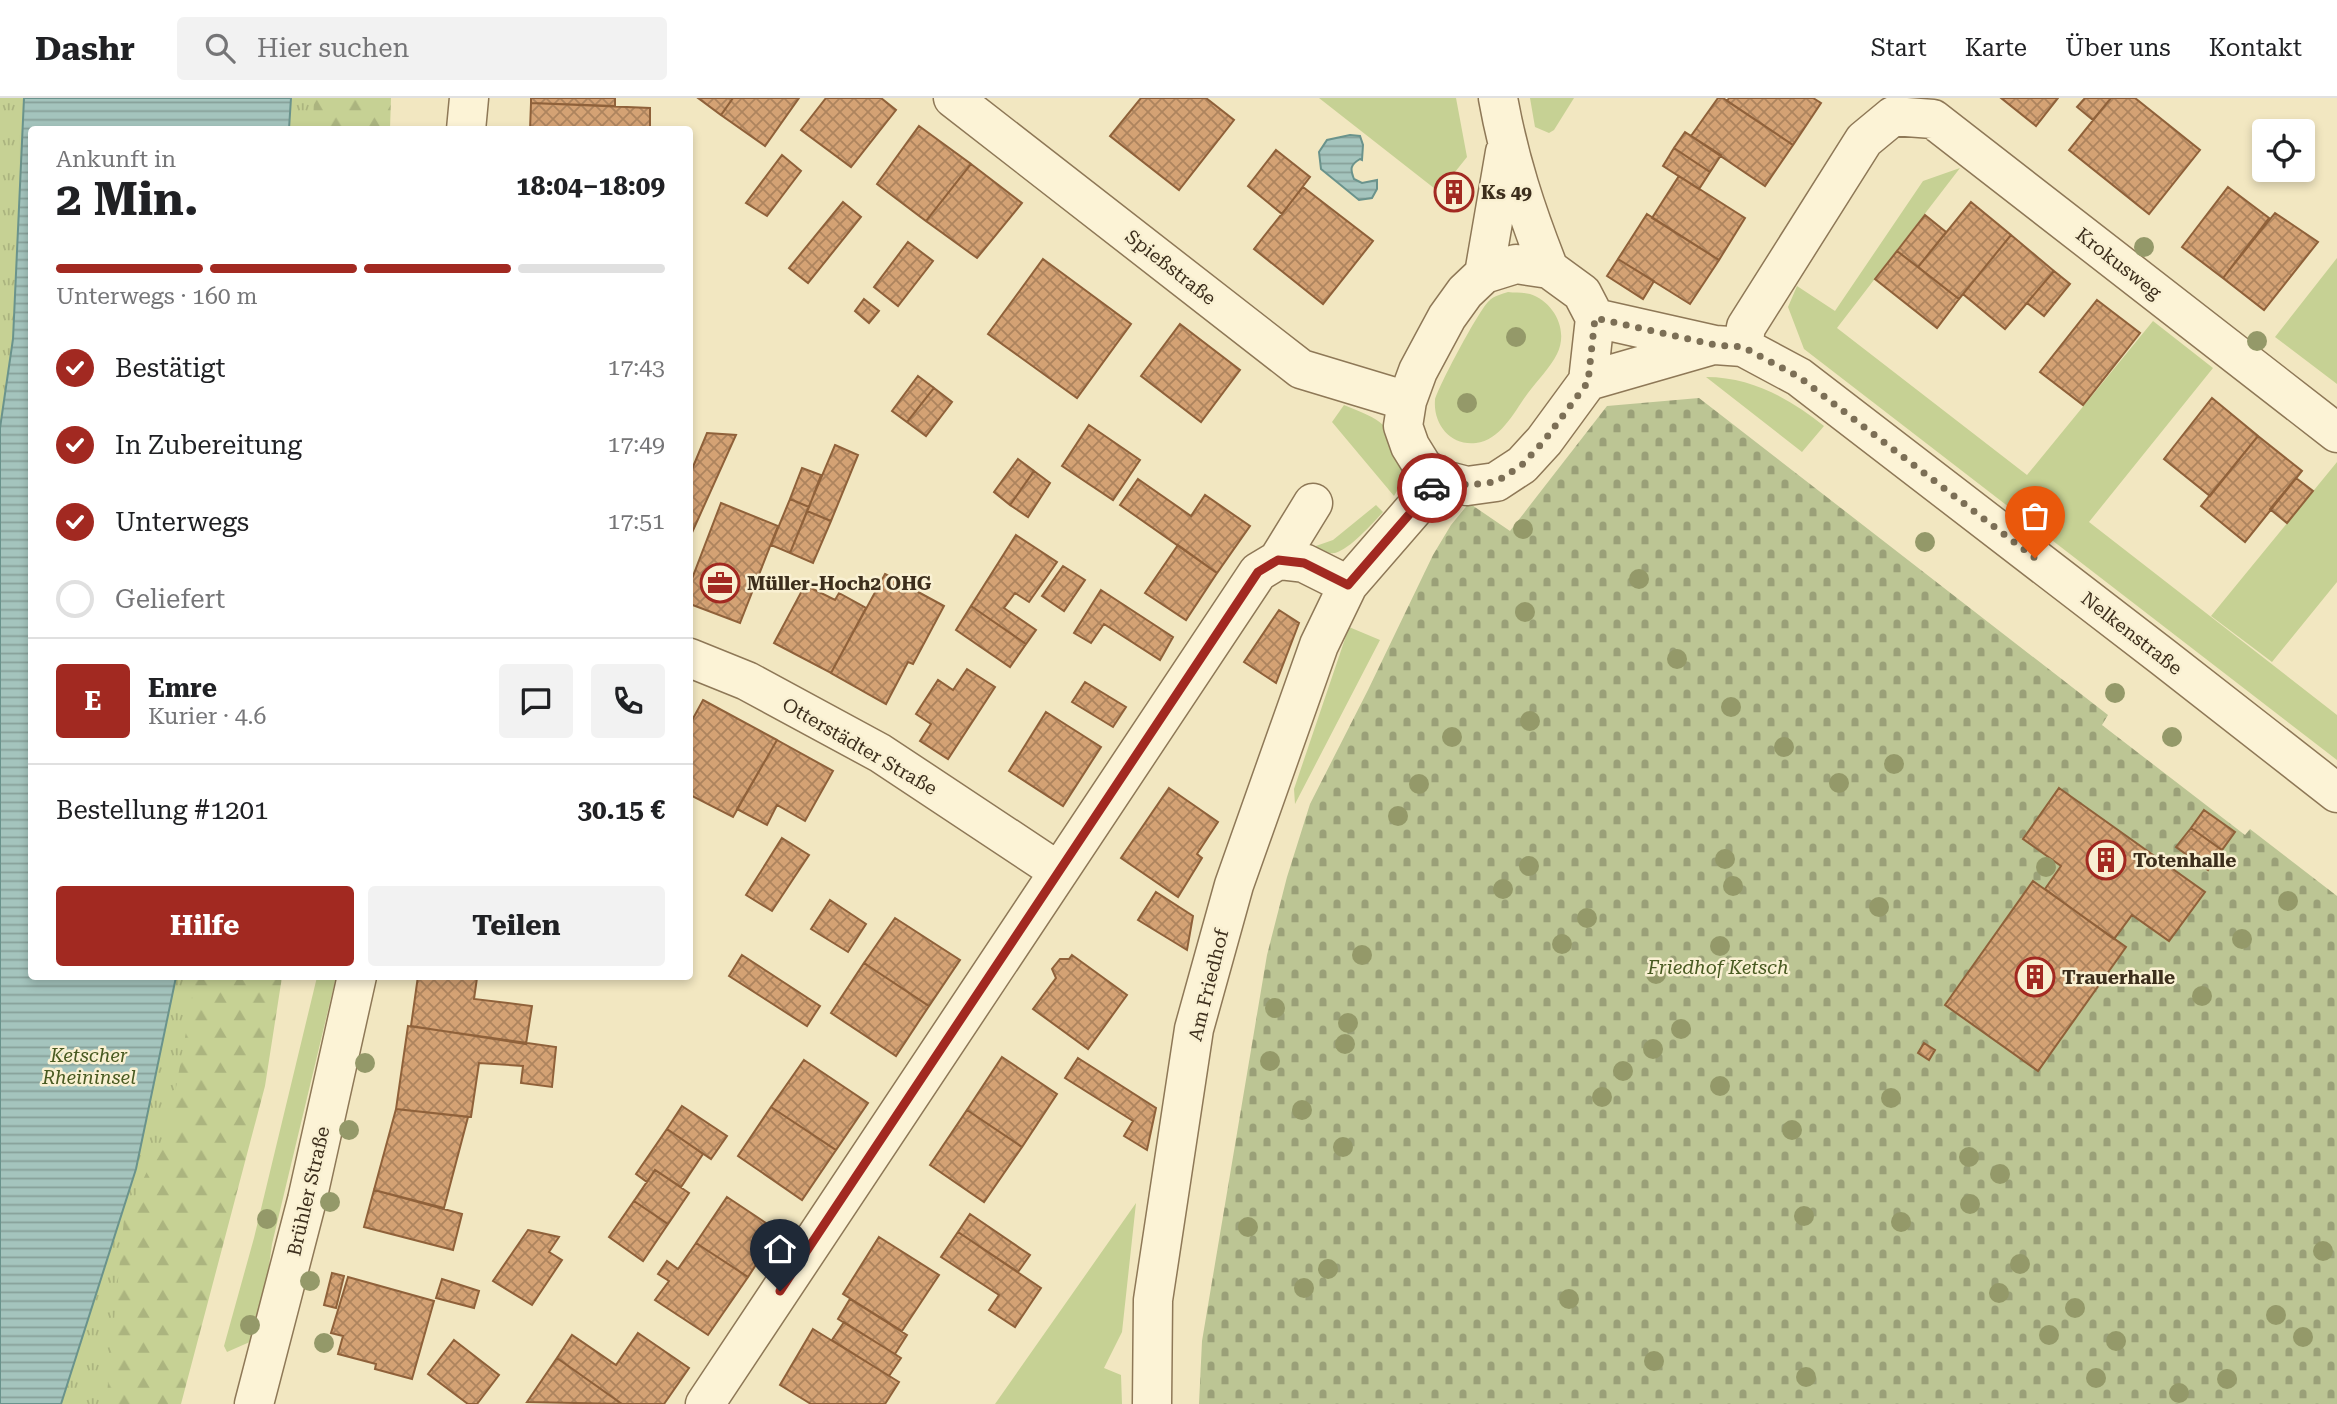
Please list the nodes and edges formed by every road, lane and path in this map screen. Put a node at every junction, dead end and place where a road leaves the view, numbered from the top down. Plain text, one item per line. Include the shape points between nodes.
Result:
1 (469, 98) edge
2 (953, 98) edge
3 (1498, 98) edge
4 (1895, 107) edge
5 (466, 126) edge
6 (1506, 146) junction
7 (1549, 269) junction
8 (1484, 274) junction
9 (1595, 318) junction
10 (1729, 346) junction
11 (1588, 382) junction
12 (1407, 401) junction
13 (2337, 433) edge
14 (1440, 479) junction
15 (1313, 503) dead end
16 (1278, 560) junction
17 (1348, 585) junction
18 (693, 659) edge
19 (2337, 793) edge
20 (1058, 871) junction
21 (355, 980) edge
22 (254, 1404) edge
23 (705, 1404) edge
24 (1152, 1404) edge

1 - 5 street
2 - 12 street, Spießstraße via 1301,369
3 - 6 street
4 - 10 street, Krokusweg via 1864,140 1746,327
4 - 13 street, Krokusweg via 1933,119
6 - 7 street
6 - 8 street
7 - 8 street via 1516,264
7 - 9 street via 1582,293
8 - 12 street via 1447,317
9 - 10 street, Nelkenstraße
9 - 11 street
10 - 11 street
10 - 19 street, Nelkenstraße via 1799,377
11 - 14 street via 1522,465 1496,482 1467,485
12 - 14 street via 1403,426 1410,446 1423,467
14 - 17 street, Am Friedhof
15 - 16 street
16 - 17 street via 1304,563
16 - 20 street via 1258,572
17 - 24 street, Am Friedhof via 1318,645 1234,885 1194,1030 1153,1300
18 - 20 street, Otterstädter Straße via 747,681 880,753
20 - 23 street
21 - 22 street, Brühler Straße via 307,1200

